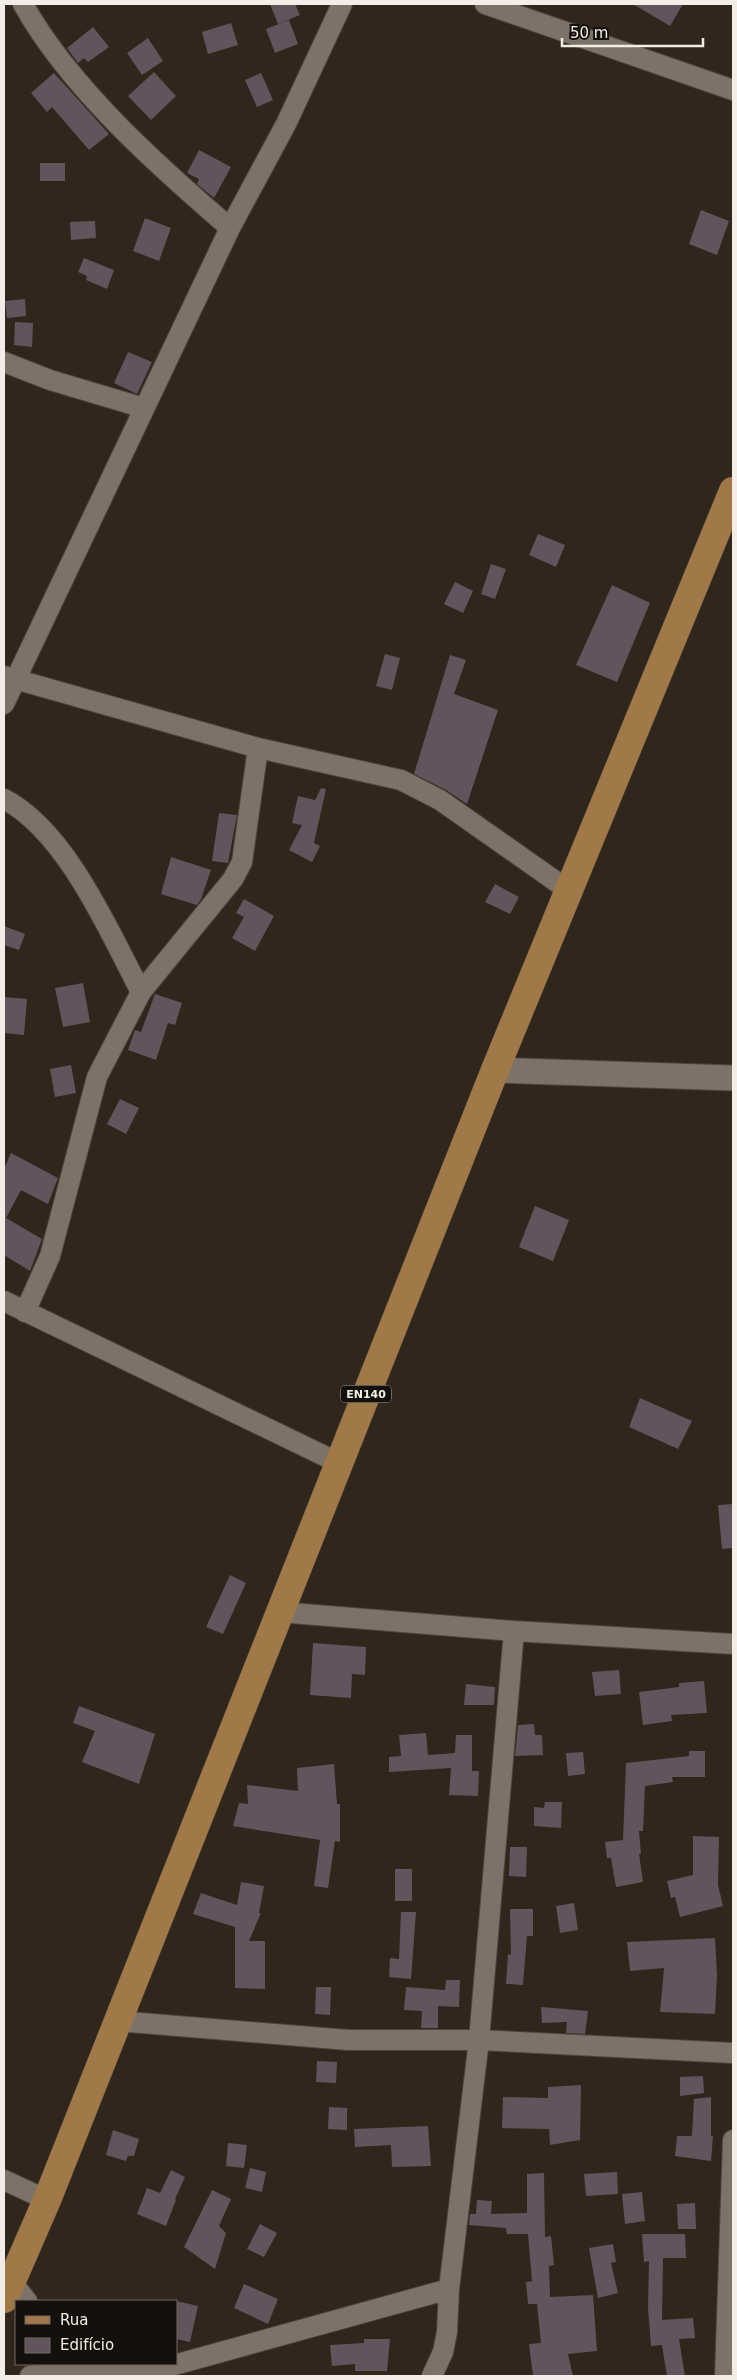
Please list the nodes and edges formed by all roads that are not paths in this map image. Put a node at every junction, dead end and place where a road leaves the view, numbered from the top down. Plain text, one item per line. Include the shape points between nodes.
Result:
1 (23, 4) edge
2 (342, 4) edge
3 (485, 4) edge
4 (733, 90) edge
5 (230, 228) junction
6 (4, 362) edge
7 (144, 408) junction
8 (733, 491) edge
9 (9, 678) edge
10 (4, 704) edge
11 (258, 748) junction
12 (4, 799) edge
13 (568, 890) junction
14 (141, 992) junction
15 (495, 1070) junction
16 (733, 1078) edge
17 (4, 1301) edge
18 (25, 1312) junction
19 (339, 1463) junction
20 (279, 1612) junction
21 (514, 1631) junction
22 (733, 1644) edge
23 (117, 2021) junction
24 (479, 2040) junction
25 (733, 2053) edge
26 (733, 2140) edge
27 (4, 2180) edge
28 (47, 2200) junction
29 (449, 2289) junction
30 (14, 2294) edge
31 (80, 2367) edge
32 (30, 2376) edge
33 (139, 2376) edge
34 (432, 2376) edge
35 (725, 2376) edge

1 - 5 street via 39,33 96,101 169,176
2 - 5 street via 286,124
3 - 4 street
5 - 7 street
6 - 7 street via 50,380
7 - 9 street
8 - 13 main road, EN140
9 - 10 street
9 - 11 street
11 - 13 street via 401,780 440,800
11 - 14 street via 242,862 233,879
12 - 14 street via 37,825 62,854 90,894
13 - 15 main road, EN140
14 - 18 street via 97,1077 50,1256
15 - 16 street
15 - 19 main road, EN140
17 - 18 street
18 - 19 street
19 - 20 main road, EN140
20 - 21 street
20 - 23 main road, EN140
21 - 22 street
21 - 24 street
23 - 24 street via 348,2040
23 - 28 main road, EN140
24 - 25 street
24 - 29 street
26 - 35 street
27 - 28 street
28 - 30 main road, EN140
29 - 33 street
29 - 34 street via 447,2332 443,2352
31 - 32 street
31 - 33 street

